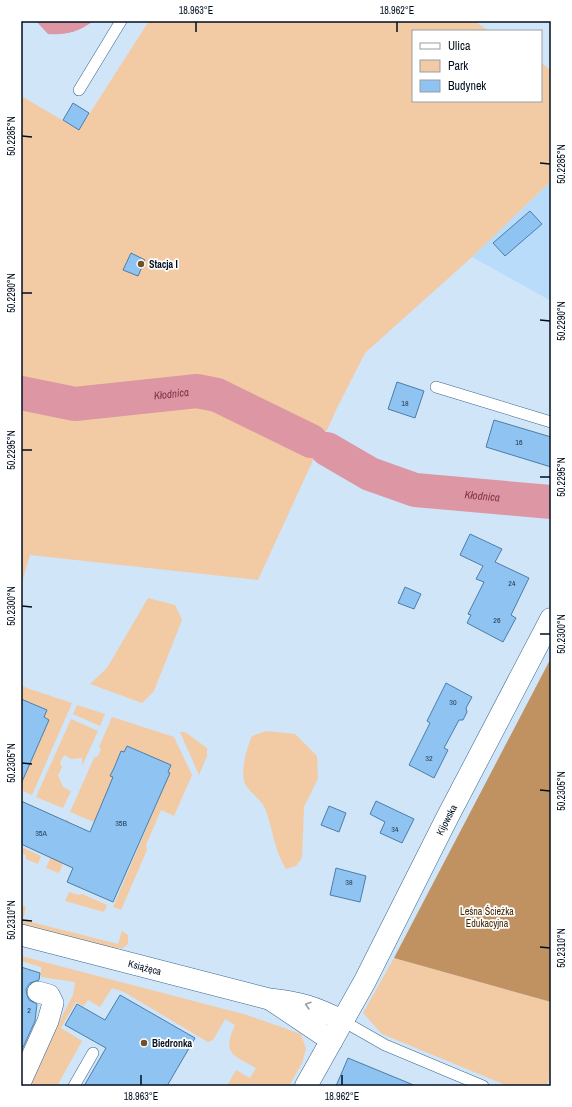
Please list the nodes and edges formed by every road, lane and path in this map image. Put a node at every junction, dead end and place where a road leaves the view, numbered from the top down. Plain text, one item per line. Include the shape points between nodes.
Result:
1 (121, 21) edge
2 (79, 90) dead end
3 (436, 387) dead end
4 (551, 422) edge
5 (551, 619) edge
6 (21, 935) edge
7 (38, 992) dead end
8 (269, 998) junction
9 (343, 1021) junction
10 (332, 1041) junction
11 (93, 1053) dead end
12 (21, 1081) edge
13 (74, 1086) edge
14 (306, 1086) edge
15 (483, 1086) edge

1 - 2 lane
3 - 4 lane
5 - 9 street, Kijowska
6 - 8 street, Książęca
7 - 12 street via 49,995 53,1003 48,1021
9 -> 8 street via 298,1002
8 - 10 street
9 - 10 street, Kijowska
9 - 15 lane via 385,1045
10 - 14 street, Kijowska
11 - 13 lane

